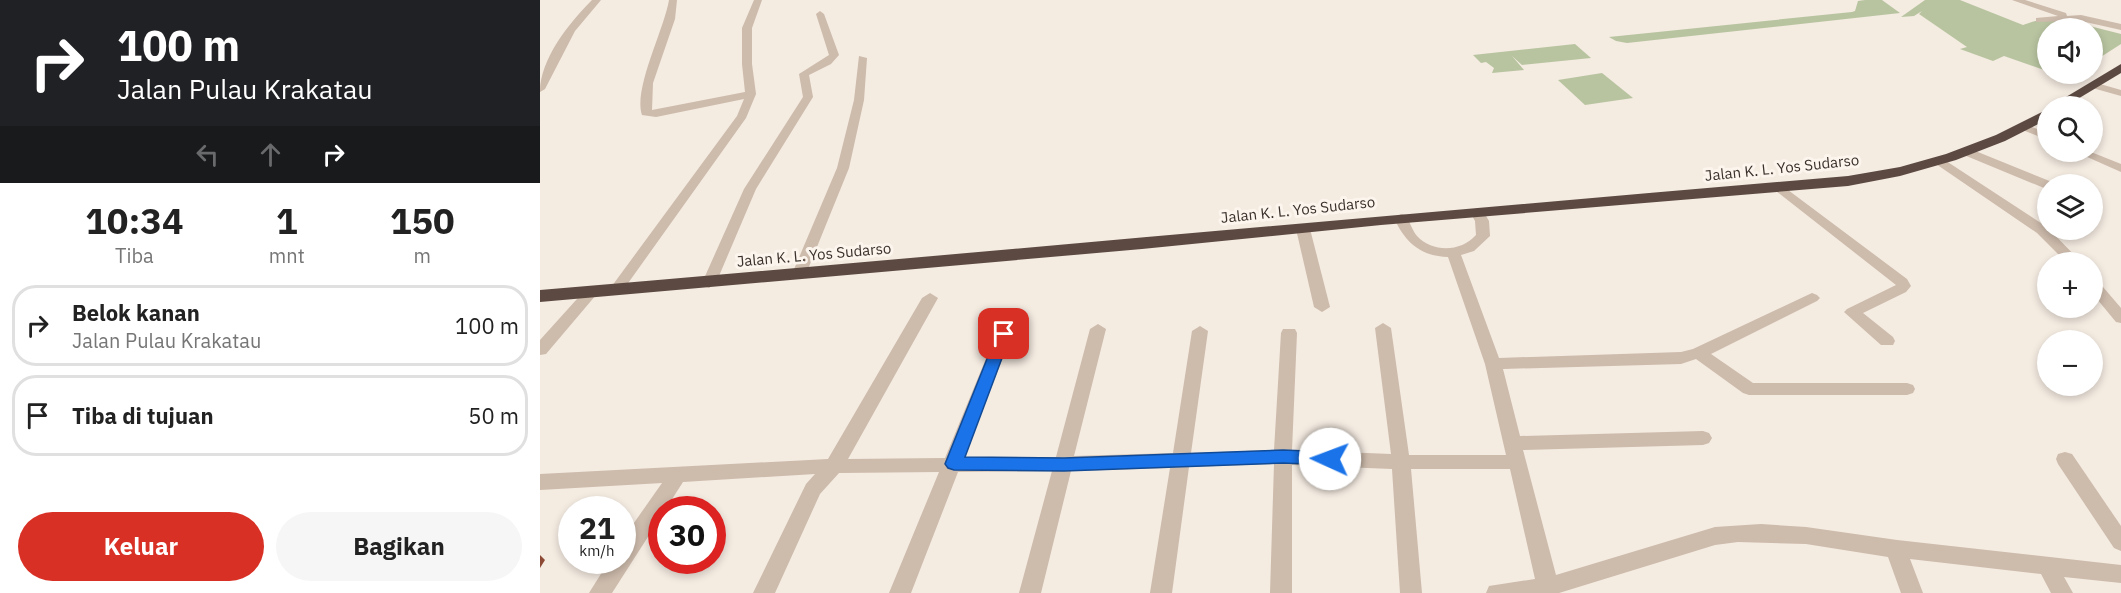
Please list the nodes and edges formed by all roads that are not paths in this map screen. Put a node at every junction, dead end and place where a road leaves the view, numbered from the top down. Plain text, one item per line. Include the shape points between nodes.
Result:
1 (597, 0) edge
2 (673, 0) edge
3 (758, 0) edge
4 (2016, 0) edge
5 (820, 14) dead end
6 (2071, 18) edge
7 (2103, 24) edge
8 (2121, 27) edge
9 (862, 58) dead end
10 (2121, 68) edge
11 (2093, 85) junction
12 (540, 89) edge
13 (2121, 93) edge
14 (751, 94) junction
15 (2075, 96) edge
16 (2037, 119) edge
17 (2024, 127) junction
18 (2037, 132) edge
19 (1968, 152) junction
20 (1940, 161) junction
21 (2103, 161) edge
22 (2121, 168) edge
23 (2037, 180) edge
24 (1780, 188) junction
25 (1478, 212) junction
26 (1401, 218) junction
27 (1303, 229) junction
28 (1453, 252) junction
29 (2064, 252) edge
30 (800, 274) junction
31 (709, 283) junction
32 (616, 290) junction
33 (591, 292) junction
34 (2103, 295) edge
35 (540, 296) edge
36 (930, 298) dead end
37 (1812, 298) dead end
38 (1322, 308) dead end
39 (2118, 311) edge
40 (1383, 328) dead end
41 (1098, 329) dead end
42 (1200, 331) dead end
43 (1289, 333) dead end
44 (1004, 334) dead end
45 (1887, 341) dead end
46 (540, 350) edge
47 (1699, 353) junction
48 (1493, 364) junction
49 (1907, 389) dead end
50 (1703, 438) dead end
51 (1512, 443) junction
52 (1283, 457) junction
53 (2065, 459) dead end
54 (1181, 461) junction
55 (1401, 462) junction
56 (1517, 462) junction
57 (954, 464) junction
58 (1064, 464) junction
59 (834, 466) junction
60 (678, 474) junction
61 (540, 482) edge
62 (636, 538) edge
63 (2121, 542) edge
64 (1896, 549) junction
65 (2048, 567) junction
66 (613, 574) edge
67 (2121, 574) edge
68 (1548, 587) junction
69 (600, 593) edge
70 (764, 593) edge
71 (900, 593) edge
72 (1030, 593) edge
73 (1161, 593) edge
74 (1281, 593) edge
75 (1411, 593) edge
76 (1497, 593) edge
77 (1912, 593) edge
78 (2062, 593) edge

1 - 12 street via 574,25
2 - 14 street via 648,82 646,113
3 - 14 street via 747,28
4 - 6 street
5 - 31 street via 834,55 804,74 808,97 750,189
7 - 8 street
9 - 30 street via 859,100 843,168
10 - 11 highway
11 - 13 street
11 - 15 highway
14 - 32 street via 742,116
16 - 17 highway, Jalan K. L. Yos Sudarso
17 - 18 street
17 - 19 highway, Jalan K. L. Yos Sudarso
19 - 20 highway, Jalan K. L. Yos Sudarso
19 - 23 street
20 - 24 highway, Jalan K. L. Yos Sudarso via 1866,178
20 - 29 street via 2042,230
21 - 22 street
24 - 25 highway, Jalan K. L. Yos Sudarso
24 - 45 street via 1902,282 1901,289 1852,312
25 - 26 highway, Jalan K. L. Yos Sudarso
25 - 28 street via 1483,236 1468,250
26 - 27 highway, Jalan K. L. Yos Sudarso
26 - 28 street via 1417,243 1431,250
27 - 30 highway, Jalan K. L. Yos Sudarso
27 - 38 street
28 - 48 street
30 - 31 highway, Jalan K. L. Yos Sudarso
31 - 32 highway, Jalan K. L. Yos Sudarso
32 - 33 highway, Jalan K. L. Yos Sudarso
33 - 35 highway, Jalan K. L. Yos Sudarso
33 - 46 street
34 - 39 street
36 - 59 street
37 - 47 street
40 - 55 street
41 - 58 street
42 - 54 street
43 - 52 street
44 - 57 street
47 - 48 street via 1681,358
47 - 49 street via 1749,389
48 - 51 street
50 - 51 street
51 - 56 street
52 - 54 street
52 - 55 street
52 - 74 street
53 - 63 street
54 - 58 street
54 - 73 street
55 - 56 street
55 - 75 street
56 - 68 street
57 - 58 street
57 - 59 street
57 - 71 street
58 - 72 street
59 - 60 street
59 - 70 street via 813,489
60 - 61 street
60 - 62 street
64 - 65 street
64 - 68 street via 1772,531 1742,532 1715,536
64 - 77 street
65 - 67 street
65 - 78 street
66 - 69 street
68 - 76 street

